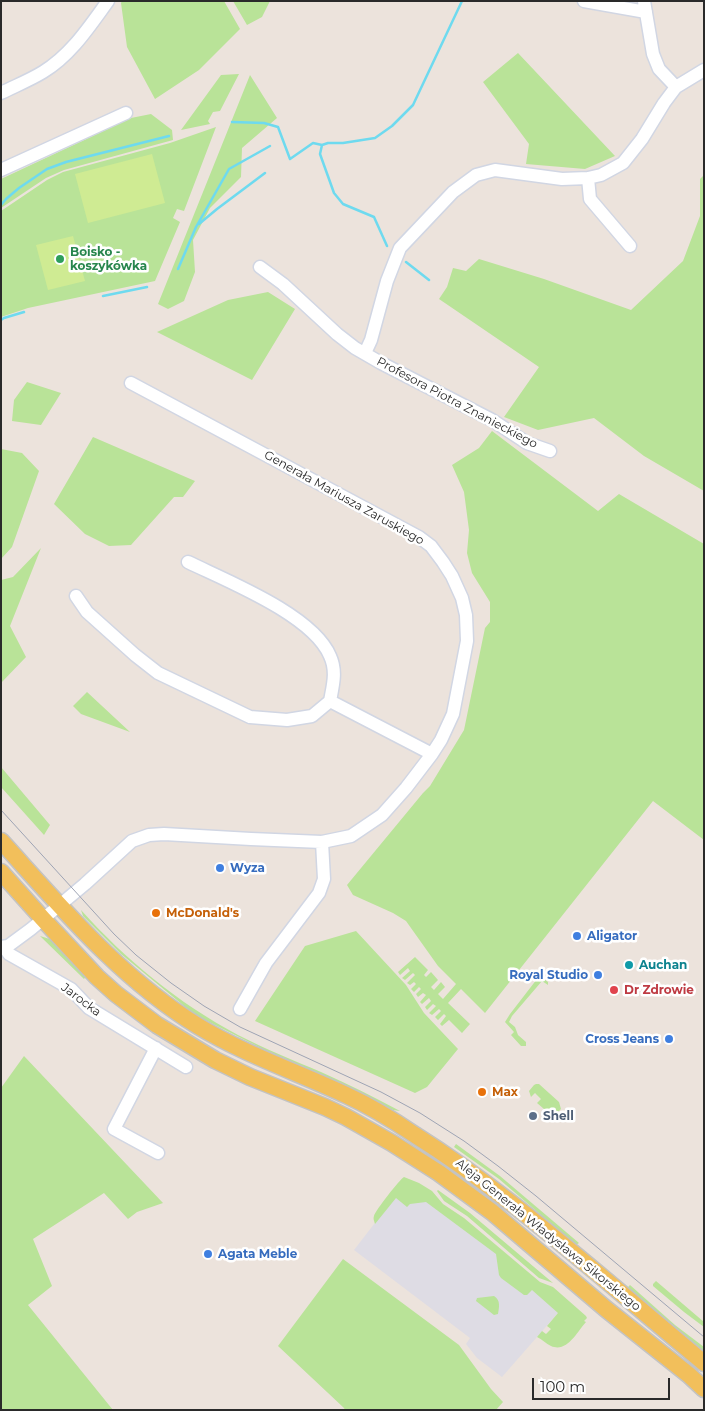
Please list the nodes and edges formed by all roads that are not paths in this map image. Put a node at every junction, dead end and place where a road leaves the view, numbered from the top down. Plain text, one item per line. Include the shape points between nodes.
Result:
1 (108, 1) edge
2 (584, 1) edge
3 (645, 7) edge
4 (704, 70) edge
5 (676, 88) junction
6 (1, 93) edge
7 (126, 113) dead end
8 (1, 170) edge
9 (588, 178) junction
10 (630, 246) dead end
11 (260, 267) dead end
12 (365, 353) junction
13 (131, 383) dead end
14 (550, 451) dead end
15 (188, 562) dead end
16 (76, 596) dead end
17 (330, 701) junction
18 (432, 754) junction
19 (1, 841) edge
20 (322, 842) junction
21 (1, 872) edge
22 (59, 905) junction
23 (43, 919) junction
24 (3, 947) edge
25 (240, 1009) dead end
26 (156, 1048) junction
27 (186, 1067) dead end
28 (158, 1153) dead end
29 (704, 1363) edge
30 (704, 1389) edge

1 - 6 street via 64,56 44,72
2 - 3 street
3 - 5 street via 653,54 659,69
4 - 5 street
5 - 9 street via 623,162
7 - 8 street
9 - 10 street via 590,199
9 - 12 street via 562,179 495,170 476,174 465,182 400,248
11 - 12 street, Profesora Piotra Znanieckiego via 337,334
12 - 14 street, Profesora Piotra Znanieckiego via 492,420 527,443
13 - 18 street, Generała Mariusza Zaruskiego via 420,536 444,562 462,598 467,641 453,714
15 - 17 street via 263,598 315,634 326,647 334,670
16 - 17 street via 88,612 158,673 250,716 287,720 312,716
17 - 18 street
18 - 20 street, Generała Mariusza Zaruskiego via 382,815 351,836
19 - 22 main road, Aleja Generała Władysława Sikorskiego
20 - 22 street, Generała Mariusza Zaruskiego via 149,835 132,841
20 - 25 street via 324,879 319,893 266,963
21 - 23 main road, Aleja Generała Władysława Sikorskiego
22 - 23 street, Jarocka
22 - 29 main road, Aleja Generała Władysława Sikorskiego via 138,983 183,1016 226,1040 369,1107 476,1175
23 - 24 street, Jarocka
23 - 30 main road, Aleja Generała Władysława Sikorskiego via 97,977 157,1025 234,1070 346,1117 446,1178 492,1212
24 - 26 street, Jarocka via 9,954 71,990 89,1008
26 - 27 street, Jarocka
26 - 28 street via 114,1129

